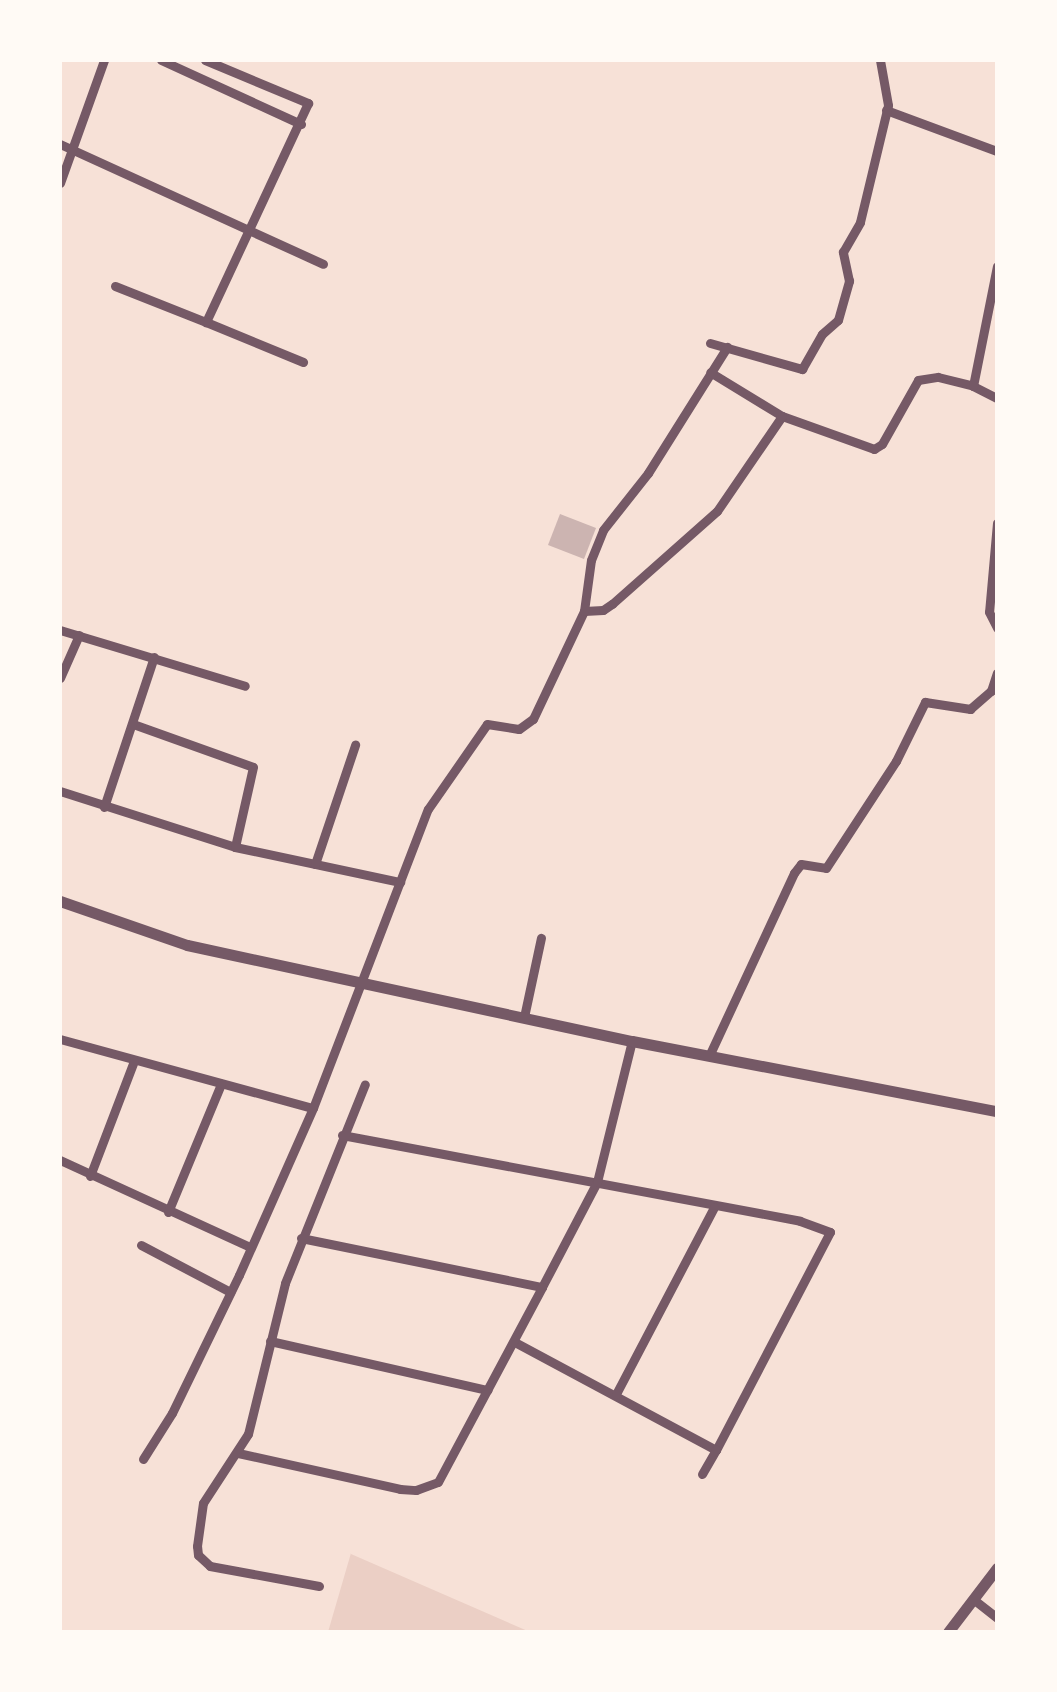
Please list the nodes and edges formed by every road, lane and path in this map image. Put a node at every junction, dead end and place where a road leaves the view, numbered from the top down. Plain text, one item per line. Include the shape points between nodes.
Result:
1 (104, 60) edge
2 (161, 60) edge
3 (205, 60) edge
4 (880, 60) edge
5 (253, 80) junction
6 (245, 97) junction
7 (886, 110) junction
8 (301, 124) junction
9 (60, 144) edge
10 (75, 150) junction
11 (997, 151) edge
12 (60, 183) edge
13 (247, 233) junction
14 (323, 264) dead end
15 (997, 266) edge
16 (114, 286) dead end
17 (206, 322) junction
18 (710, 343) dead end
19 (727, 347) junction
20 (302, 362) dead end
21 (710, 372) junction
22 (972, 386) junction
23 (997, 398) edge
24 (782, 416) junction
25 (997, 524) edge
26 (584, 611) junction
27 (997, 628) edge
28 (60, 630) edge
29 (79, 635) junction
30 (154, 657) junction
31 (997, 673) edge
32 (60, 678) edge
33 (244, 686) dead end
34 (132, 724) junction
35 (355, 745) dead end
36 (60, 791) edge
37 (104, 808) junction
38 (235, 846) junction
39 (316, 864) junction
40 (400, 882) junction
41 (60, 902) edge
42 (540, 938) dead end
43 (360, 982) junction
44 (524, 1017) junction
45 (60, 1039) edge
46 (632, 1041) junction
47 (708, 1056) junction
48 (134, 1062) junction
49 (221, 1084) junction
50 (365, 1084) dead end
51 (313, 1108) junction
52 (997, 1111) edge
53 (342, 1134) junction
54 (60, 1160) edge
55 (90, 1176) junction
56 (597, 1182) junction
57 (714, 1207) junction
58 (168, 1212) junction
59 (301, 1238) junction
60 (141, 1245) dead end
61 (250, 1246) junction
62 (542, 1287) junction
63 (230, 1292) junction
64 (270, 1341) junction
65 (515, 1342) junction
66 (488, 1390) junction
67 (616, 1394) junction
68 (716, 1450) junction
69 (238, 1453) junction
70 (143, 1459) dead end
71 (702, 1474) dead end
72 (997, 1568) edge
73 (319, 1586) dead end
74 (974, 1599) junction
75 (997, 1618) edge
76 (948, 1632) edge

1 - 10 street
2 - 6 street
3 - 5 street
4 - 7 street
5 - 6 street
5 - 8 street via 308,103
6 - 8 street
7 - 11 street
7 - 19 street via 864,210 843,252 850,281 838,320 802,368
8 - 13 street
9 - 10 street
10 - 12 street
10 - 13 street
13 - 14 street
13 - 17 street
15 - 22 street
16 - 17 street
17 - 20 street
18 - 19 street
19 - 21 street
21 - 24 street
21 - 26 street via 648,473 603,530
22 - 23 street
22 - 24 street via 918,380 874,449
24 - 26 street via 717,510 612,604
25 - 27 street via 989,598
26 - 40 street via 532,718 519,728 487,724 428,810
28 - 29 street
29 - 30 street
29 - 32 street
30 - 33 street
30 - 34 street
31 - 47 street via 970,708 924,702 896,761 826,868 801,864
34 - 37 street
34 - 38 street via 253,767
35 - 39 street
36 - 37 street
37 - 38 street
38 - 39 street
39 - 40 street
40 - 43 street
41 - 43 street via 153,936
42 - 44 street
43 - 44 street
43 - 51 street
44 - 46 street
45 - 48 street
46 - 47 street
46 - 56 street
47 - 52 street
48 - 49 street
48 - 55 street
49 - 51 street
49 - 58 street
50 - 53 street
51 - 61 street
53 - 56 street
53 - 59 street
54 - 55 street
55 - 58 street
56 - 57 street
56 - 62 street
57 - 67 street
57 - 68 street via 830,1232
58 - 61 street
59 - 62 street
59 - 64 street
60 - 63 street
61 - 63 street
62 - 65 street
63 - 70 street
64 - 66 street
64 - 69 street via 254,1417
65 - 66 street
65 - 67 street
66 - 69 street via 447,1472 424,1488 400,1489
67 - 68 street
68 - 71 street
69 - 73 street via 203,1502 198,1554 210,1566
72 - 74 street
74 - 75 street
74 - 76 street

